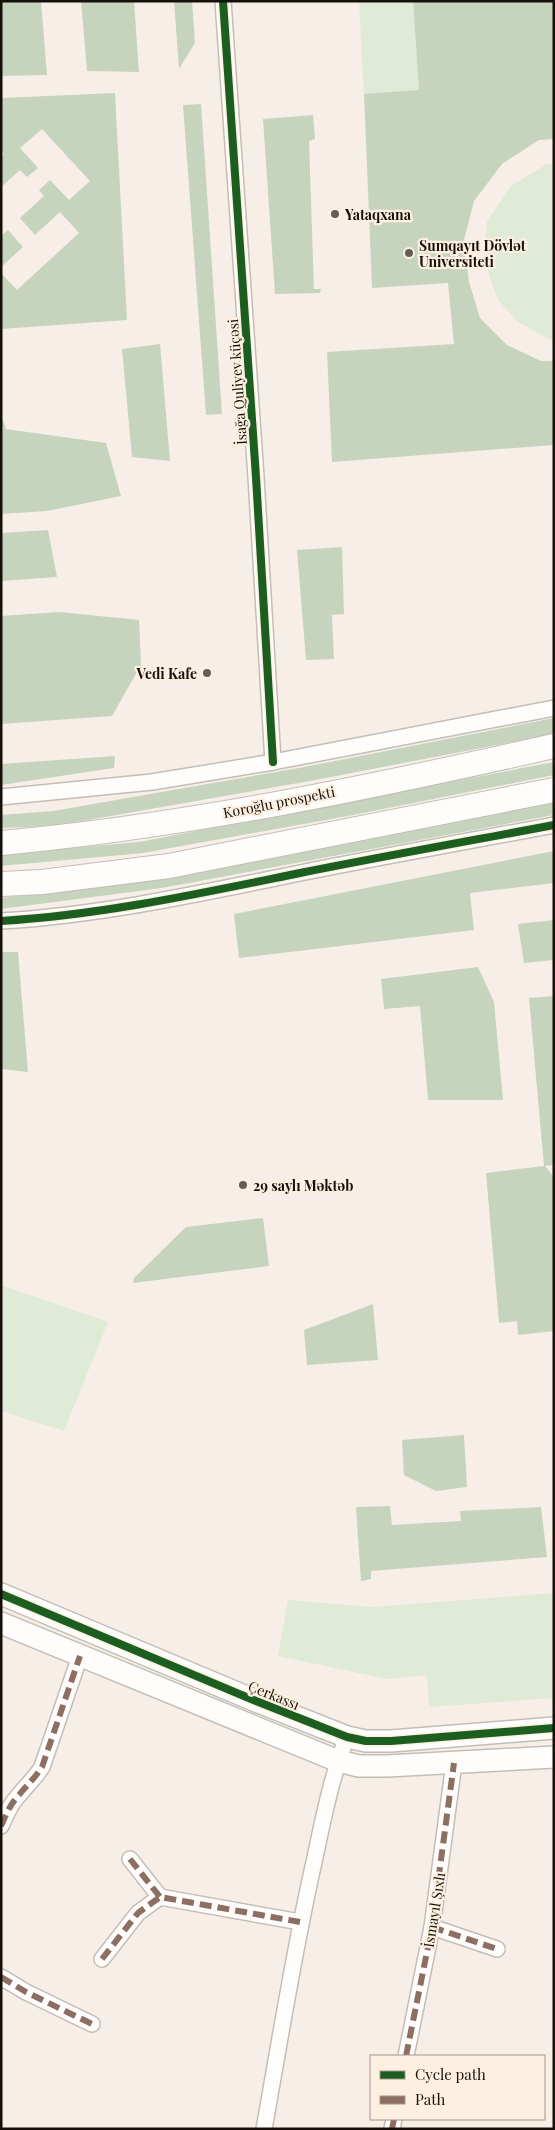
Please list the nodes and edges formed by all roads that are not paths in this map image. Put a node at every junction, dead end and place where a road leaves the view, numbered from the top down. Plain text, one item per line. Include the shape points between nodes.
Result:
1 (223, 1) edge
2 (554, 708) edge
3 (554, 746) edge
4 (273, 762) junction
5 (554, 790) edge
6 (1, 797) edge
7 (554, 825) edge
8 (1, 843) edge
9 (1, 884) edge
10 (1, 921) edge
11 (1, 1594) edge
12 (1, 1622) edge
13 (80, 1656) junction
14 (554, 1728) edge
15 (347, 1737) junction
16 (554, 1757) edge
17 (338, 1761) junction
18 (454, 1763) junction
19 (1, 1826) edge
20 (130, 1859) dead end
21 (160, 1897) junction
22 (300, 1922) junction
23 (432, 1927) junction
24 (497, 1948) dead end
25 (102, 1959) dead end
26 (1, 1977) edge
27 (92, 2024) dead end
28 (406, 2055) edge
29 (264, 2129) edge

1 - 4 street, İsağa Quliyev küçəsi
2 - 4 street
3 - 8 main road, Koroğlu prospekti via 230,812
4 - 6 street via 152,782
5 - 9 main road via 169,866
7 - 10 street via 166,900 53,917
11 - 15 street, Çerkassı
12 - 13 street
13 - 17 street
13 - 19 street via 42,1767 7,1811
14 - 15 street, Çerkassı via 391,1741
15 - 17 street
16 - 18 street
17 - 18 street via 359,1766
17 - 22 street
18 - 23 street, İsmayıl Şıxlı
20 - 21 street
21 - 22 street
21 - 25 street via 138,1913
22 - 29 street
23 - 24 street
23 - 28 street, İsmayıl Şıxlı
26 - 27 street

